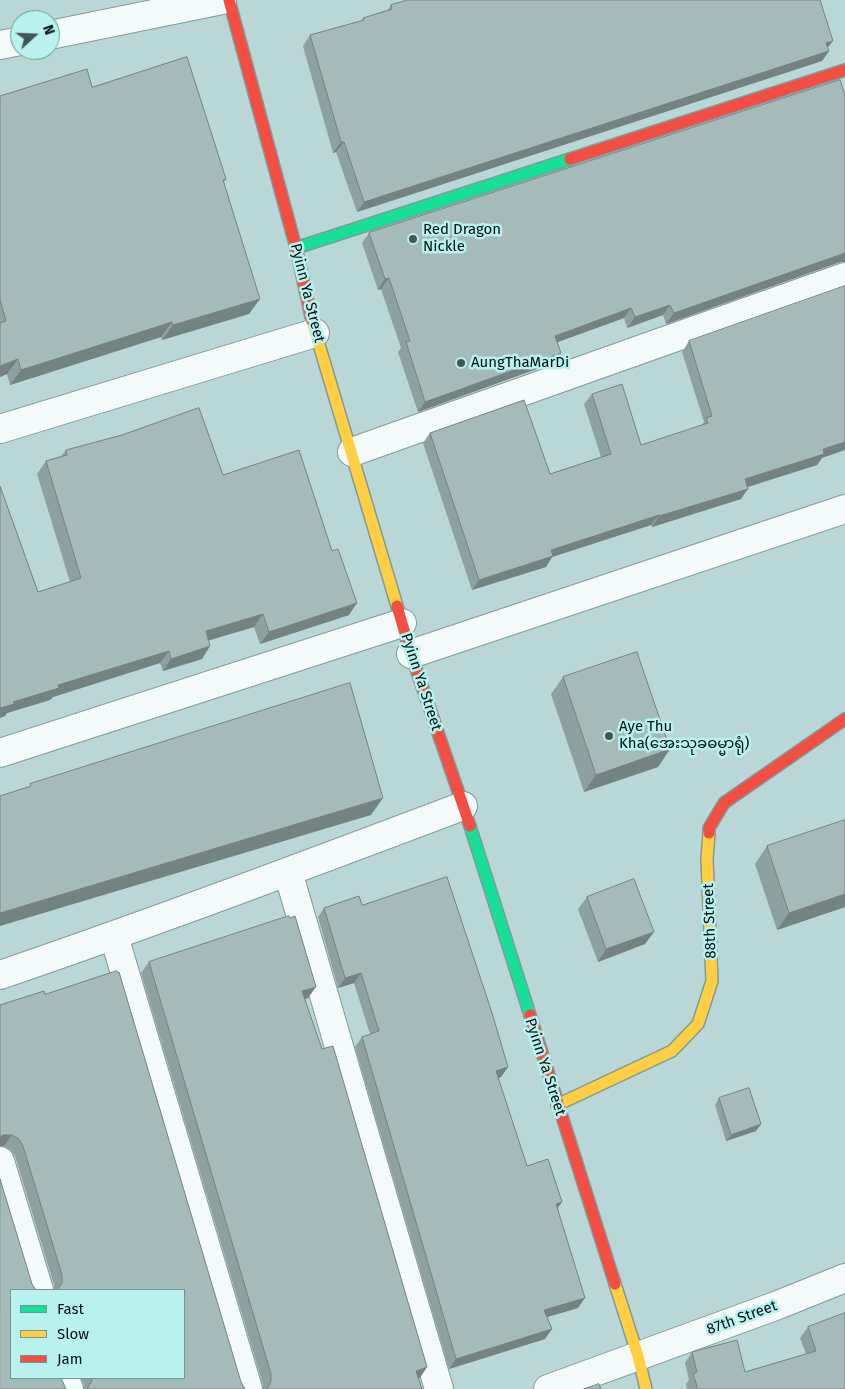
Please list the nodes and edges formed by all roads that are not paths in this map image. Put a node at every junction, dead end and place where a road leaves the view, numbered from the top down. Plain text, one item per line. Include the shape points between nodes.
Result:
1 (222, 0) edge
2 (229, 0) edge
3 (60, 32) edge
4 (845, 70) edge
5 (296, 248) junction
6 (845, 277) edge
7 (315, 333) junction
8 (0, 429) edge
9 (352, 452) junction
10 (845, 509) edge
11 (402, 622) junction
12 (411, 654) junction
13 (845, 719) edge
14 (0, 753) edge
15 (463, 806) junction
16 (288, 872) junction
17 (114, 936) junction
18 (0, 975) edge
19 (557, 1105) junction
20 (0, 1161) edge
21 (845, 1278) edge
22 (39, 1289) edge
23 (638, 1356) junction
24 (248, 1389) edge
25 (438, 1389) edge
26 (548, 1389) edge
27 (646, 1389) edge

1 - 3 street
2 - 5 main road, Pyinn Ya Street
4 - 5 main road
5 - 7 main road, Pyinn Ya Street
6 - 9 street
7 - 8 street
7 - 9 main road, Pyinn Ya Street
9 - 11 main road, Pyinn Ya Street
10 - 12 street
11 - 12 main road, Pyinn Ya Street
11 - 14 street
12 - 15 main road, Pyinn Ya Street
13 - 19 main road, 88th Street via 724,803 709,828 707,859 712,981 698,1024 672,1051
15 - 16 street
15 - 19 main road, Pyinn Ya Street
16 - 17 street
16 - 25 street
17 - 18 street
17 - 24 street
19 - 23 main road, Pyinn Ya Street
20 - 22 street
21 - 23 street, 87th Street
23 - 26 street, 87th Street
23 - 27 main road, Pyinn Ya Street

